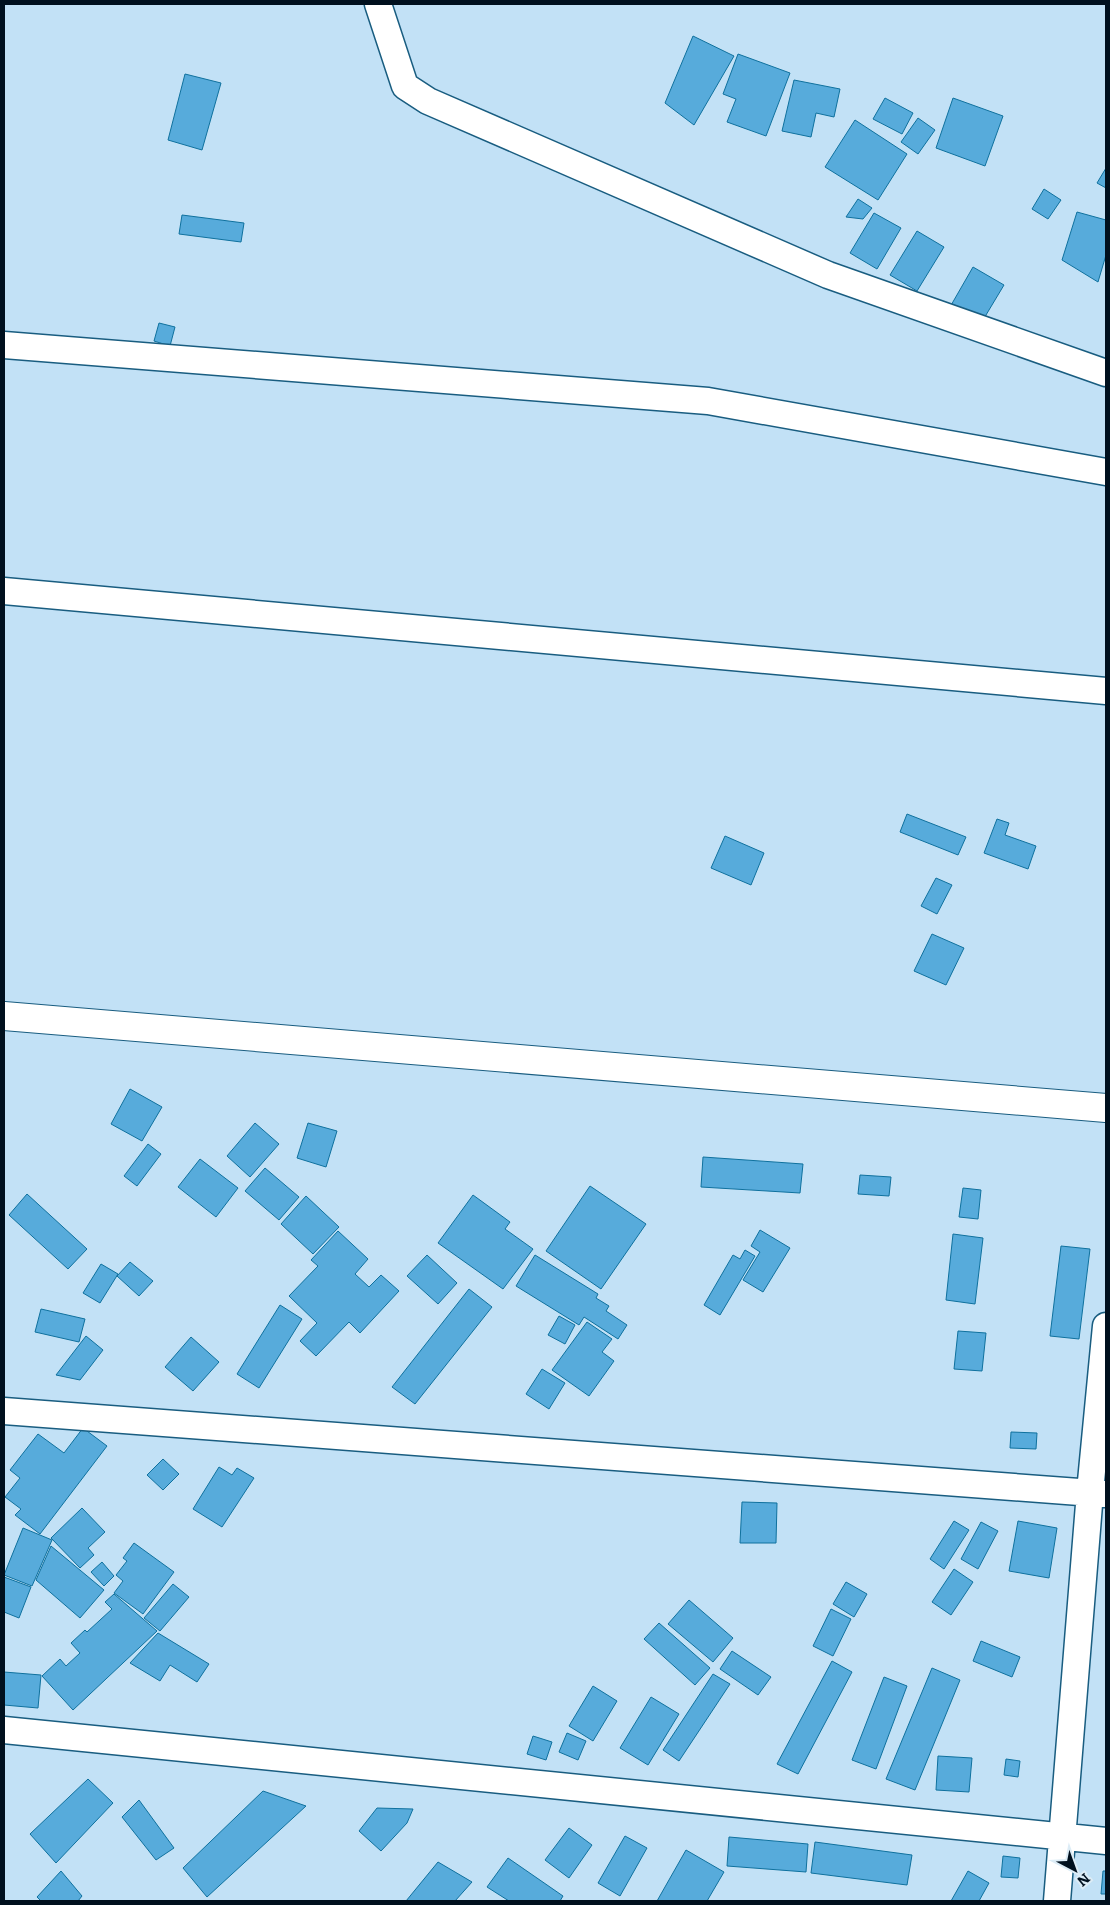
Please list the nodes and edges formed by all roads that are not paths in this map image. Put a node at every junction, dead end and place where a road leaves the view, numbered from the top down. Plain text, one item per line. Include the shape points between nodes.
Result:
1 (378, 4) edge
2 (4, 345) edge
3 (1106, 373) edge
4 (1106, 472) edge
5 (4, 595) edge
6 (1106, 691) edge
7 (4, 1016) edge
8 (1106, 1108) edge
9 (1106, 1326) edge
10 (4, 1411) edge
11 (1098, 1493) edge
12 (4, 1730) edge
13 (1062, 1837) junction
14 (1106, 1841) edge
15 (1057, 1901) edge

1 - 3 street via 405,86 428,101 828,274
2 - 4 street via 708,401
5 - 6 street
7 - 8 street
9 - 11 street
10 - 11 street
11 - 13 street
12 - 13 street
13 - 14 street
13 - 15 street

